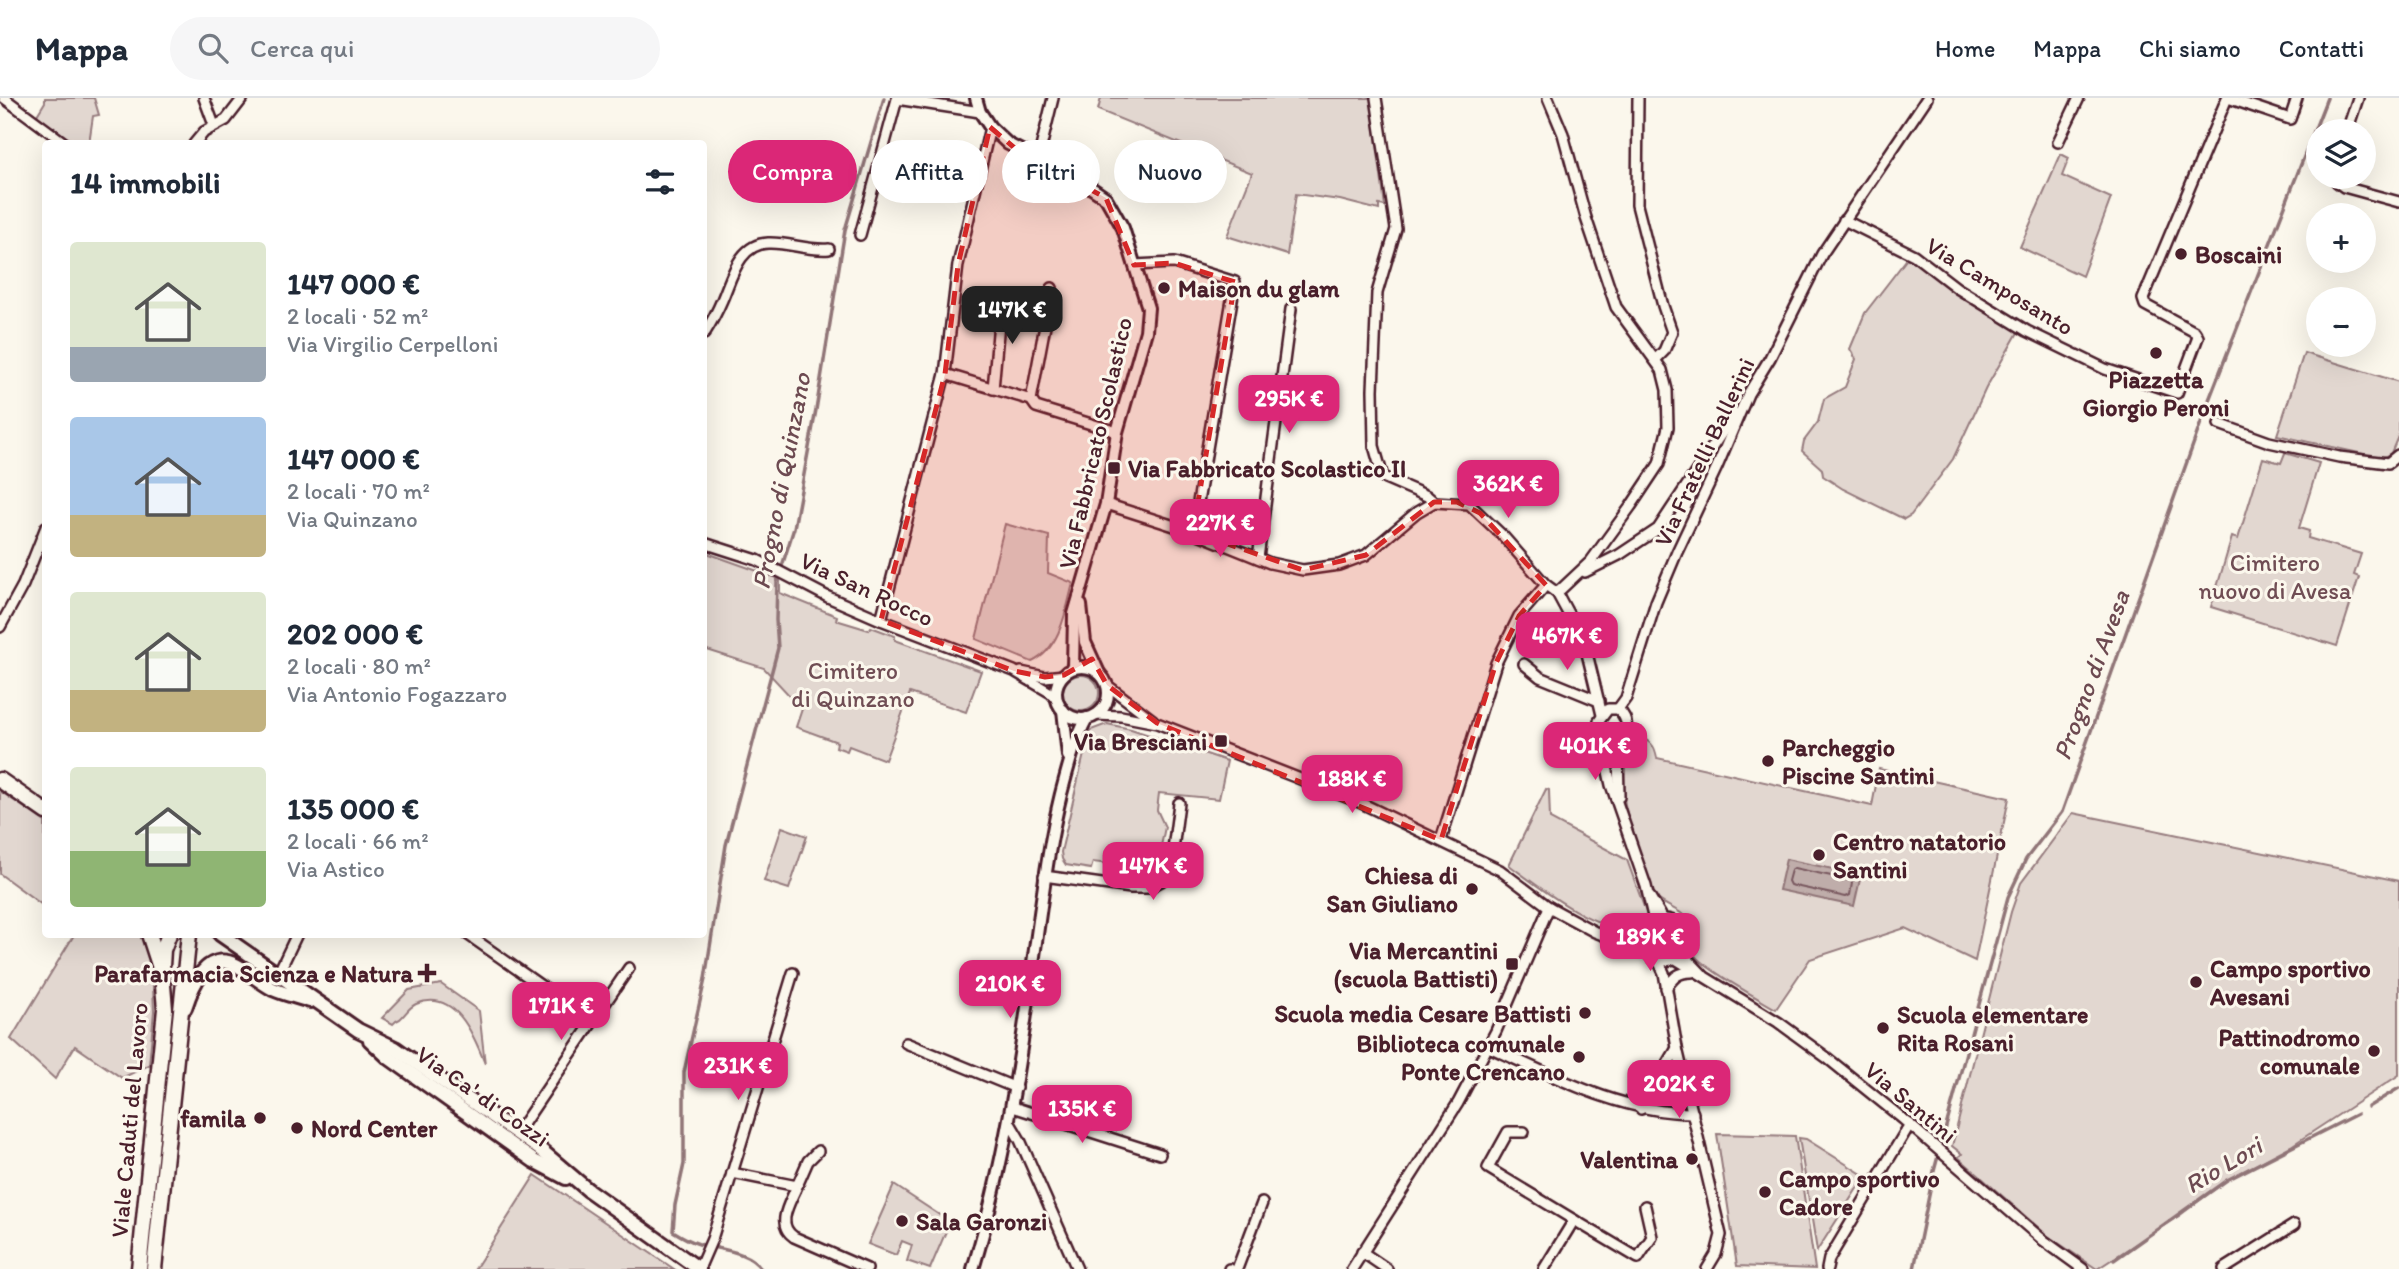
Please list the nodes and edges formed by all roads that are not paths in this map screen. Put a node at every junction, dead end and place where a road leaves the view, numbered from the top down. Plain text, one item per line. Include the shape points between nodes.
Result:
1 (4, 98) edge
2 (204, 98) edge
3 (243, 98) edge
4 (976, 98) edge
5 (1053, 98) edge
6 (1376, 98) edge
7 (1548, 98) edge
8 (1638, 98) edge
9 (1927, 98) edge
10 (2079, 98) edge
11 (2227, 98) edge
12 (2297, 98) edge
13 (2358, 98) edge
14 (980, 112) junction
15 (2351, 119) edge
16 (214, 125) junction
17 (990, 127) junction
18 (61, 140) edge
19 (198, 140) edge
20 (1004, 140) edge
21 (1043, 140) edge
22 (2058, 142) dead end
23 (2351, 189) edge
24 (1100, 194) edge
25 (2399, 202) edge
26 (1844, 220) junction
27 (860, 234) dead end
28 (829, 249) dead end
29 (1135, 265) junction
30 (1052, 288) dead end
31 (1001, 300) dead end
32 (1291, 309) dead end
33 (707, 329) edge
34 (1656, 359) junction
35 (945, 374) junction
36 (993, 389) junction
37 (1748, 394) junction
38 (1031, 400) junction
39 (2219, 424) dead end
40 (1117, 432) junction
41 (2399, 454) edge
42 (1434, 502) junction
43 (1106, 504) junction
44 (1193, 533) junction
45 (42, 537) edge
46 (707, 544) edge
47 (1258, 558) junction
48 (1575, 578) junction
49 (1546, 585) junction
50 (1080, 592) junction
51 (1557, 593) junction
52 (881, 621) junction
53 (0, 627) edge
54 (1524, 664) dead end
55 (1014, 671) junction
56 (1068, 672) junction
57 (1099, 673) junction
58 (1107, 685) junction
59 (1599, 701) junction
60 (1061, 706) junction
61 (1618, 709) junction
62 (1602, 715) junction
63 (1091, 717) junction
64 (1157, 723) junction
65 (1603, 745) junction
66 (1618, 748) junction
67 (1068, 765) junction
68 (0, 780) edge
69 (1179, 803) dead end
70 (42, 809) edge
71 (1620, 809) junction
72 (1441, 840) junction
73 (1044, 876) junction
74 (1549, 907) junction
75 (1658, 920) junction
76 (1643, 936) junction
77 (150, 938) edge
78 (168, 938) edge
79 (190, 938) edge
80 (226, 938) edge
81 (296, 938) edge
82 (473, 938) edge
83 (1621, 943) junction
84 (1645, 951) junction
85 (1670, 958) junction
86 (629, 968) dead end
87 (1693, 972) junction
88 (793, 973) dead end
89 (162, 974) junction
90 (278, 974) junction
91 (1704, 977) junction
92 (1666, 988) junction
93 (323, 1005) junction
94 (591, 1021) junction
95 (180, 1024) junction
96 (358, 1030) junction
97 (906, 1043) dead end
98 (1489, 1047) junction
99 (1678, 1048) junction
100 (1016, 1088) junction
101 (1013, 1107) junction
102 (1642, 1109) junction
103 (1693, 1113) junction
104 (1010, 1123) junction
105 (1910, 1124) junction
106 (1524, 1132) dead end
107 (517, 1133) junction
108 (818, 1152) dead end
109 (1160, 1154) dead end
110 (732, 1174) junction
111 (797, 1186) junction
112 (588, 1190) junction
113 (1262, 1203) dead end
114 (1645, 1206) dead end
115 (1574, 1220) junction
116 (2294, 1224) dead end
117 (1362, 1252) junction
118 (700, 1265) edge
119 (139, 1269) edge
120 (154, 1269) edge
121 (867, 1269) edge
122 (973, 1269) edge
123 (1076, 1269) edge
124 (1237, 1269) edge
125 (1352, 1269) edge
126 (1387, 1269) edge
127 (1544, 1269) edge
128 (1707, 1269) edge
129 (1827, 1269) edge
130 (2083, 1269) edge
131 (2224, 1269) edge

1 - 18 street
2 - 16 street
3 - 16 street via 226,120
4 - 14 street, Via Fabbricato Scolastico
5 - 21 street
6 - 42 street via 1396,229 1377,293 1374,446 1383,477
7 - 34 street via 1616,307
8 - 34 street via 1637,205 1672,332
9 - 26 street, Via Fratelli Ballerini
10 - 22 street
11 - 12 street via 2290,119
11 - 26 street, Via Camposanto via 2143,299 2198,337 2177,393 2105,369 2027,331 1914,255
13 - 15 street
14 - 17 street, Via Fabbricato Scolastico
14 - 27 street via 897,99
16 - 19 street
17 - 20 street, Via Fabbricato Scolastico
17 - 35 street via 957,265
23 - 25 street
24 - 29 street, Via Fabbricato Scolastico via 1123,228
26 - 37 street, Via Fratelli Ballerini
28 - 33 street via 778,243 753,246 735,269
29 - 40 street, Via Fabbricato Scolastico via 1148,308 1146,331
29 - 44 street via 1174,263 1235,282
30 - 38 street
31 - 36 street
32 - 47 street
34 - 48 street via 1667,390 1668,427 1659,464
35 - 36 street
35 - 52 street
36 - 38 street
37 - 48 street via 1657,529
37 - 61 street, Via Fratelli Ballerini via 1677,552 1626,698
38 - 40 street via 1036,407
39 - 41 street via 2269,442 2339,457 2388,463
40 - 43 street, Via Fabbricato Scolastico
42 - 47 street via 1366,555 1339,565 1303,570
42 - 49 street via 1469,504
43 - 44 street
43 - 50 street, Via Fabbricato Scolastico
44 - 47 street
45 - 53 street
46 - 52 street, Via San Rocco via 770,566
48 - 51 street
49 - 51 street
49 - 72 street via 1518,616 1496,663
50 - 56 street, Via Fabbricato Scolastico via 1072,621
50 - 57 street, Via Fabbricato Scolastico via 1085,642
51 - 59 street via 1586,645
52 - 55 street, Via San Rocco
54 - 59 street via 1540,677
55 - 56 street, Via San Rocco via 1045,677
55 - 60 street, Via San Rocco via 1051,693
56 - 57 street via 1088,668
56 - 60 street via 1056,691
57 - 58 street
58 - 63 street via 1106,701
58 - 64 street
59 - 62 street
60 - 63 street via 1070,716
60 - 67 street
61 - 62 street via 1608,709
61 - 66 street via 1623,712 1627,733
62 - 65 street
63 - 64 street via 1121,716
63 - 67 street via 1079,733
64 - 72 street, Via Santini via 1359,802
65 - 66 street
65 - 71 street
66 - 71 street
67 - 73 street
68 - 70 main road
69 - 73 street via 1170,872 1161,881 1148,888 1131,888
71 - 75 street
72 - 74 street, Via Santini via 1500,870
73 - 100 street
74 - 83 street, Via Santini
74 - 98 street
75 - 76 street via 1647,926
75 - 85 street, Via Santini via 1671,920 1682,929 1685,943
76 - 83 street
76 - 84 street
77 - 89 main road, Viale Caduti del Lavoro
78 - 89 main road, Viale Caduti del Lavoro
79 - 95 main road, Viale Caduti del Lavoro
80 - 90 main road, Via Ca' di Cozzi
81 - 90 street
82 - 94 street
83 - 84 street, Via Santini
84 - 85 street, Via Santini
85 - 87 street, Via Santini
85 - 91 street, Via Santini via 1699,969
85 - 92 street via 1664,973
86 - 94 street, Via Ca' di Cozzi
87 - 91 street, Via Santini
87 - 92 street via 1674,976
88 - 110 street
89 - 119 main road, Viale Caduti del Lavoro via 165,1009
90 - 93 main road, Via Ca' di Cozzi
91 - 105 street, Via Santini via 1778,1022
92 - 99 street
93 - 95 main road, Viale Caduti del Lavoro via 273,989 223,961 212,964 196,979
93 - 96 main road, Via Ca' di Cozzi
94 - 107 street, Via Ca' di Cozzi
95 - 120 main road, Viale Caduti del Lavoro
96 - 107 main road, Via Ca' di Cozzi via 395,1048
96 - 112 main road, Via Ca' di Cozzi via 388,1058 534,1161
97 - 100 street
98 - 102 street
98 - 117 street
99 - 102 street
99 - 103 street
100 - 101 street
101 - 104 street
101 - 109 street
102 - 103 street
103 - 128 street via 1721,1235
104 - 122 street
104 - 123 street
105 - 129 street
105 - 130 street, Via Santini
106 - 115 street via 1508,1132 1488,1168
107 - 112 main road, Via Ca' di Cozzi
108 - 111 street via 808,1161
110 - 111 street
110 - 118 street
111 - 121 street via 784,1223 786,1230
112 - 118 main road, Via Ca' di Cozzi
113 - 124 street
114 - 115 street via 1652,1237 1638,1258
115 - 127 street
116 - 131 street
117 - 125 street
117 - 126 street

